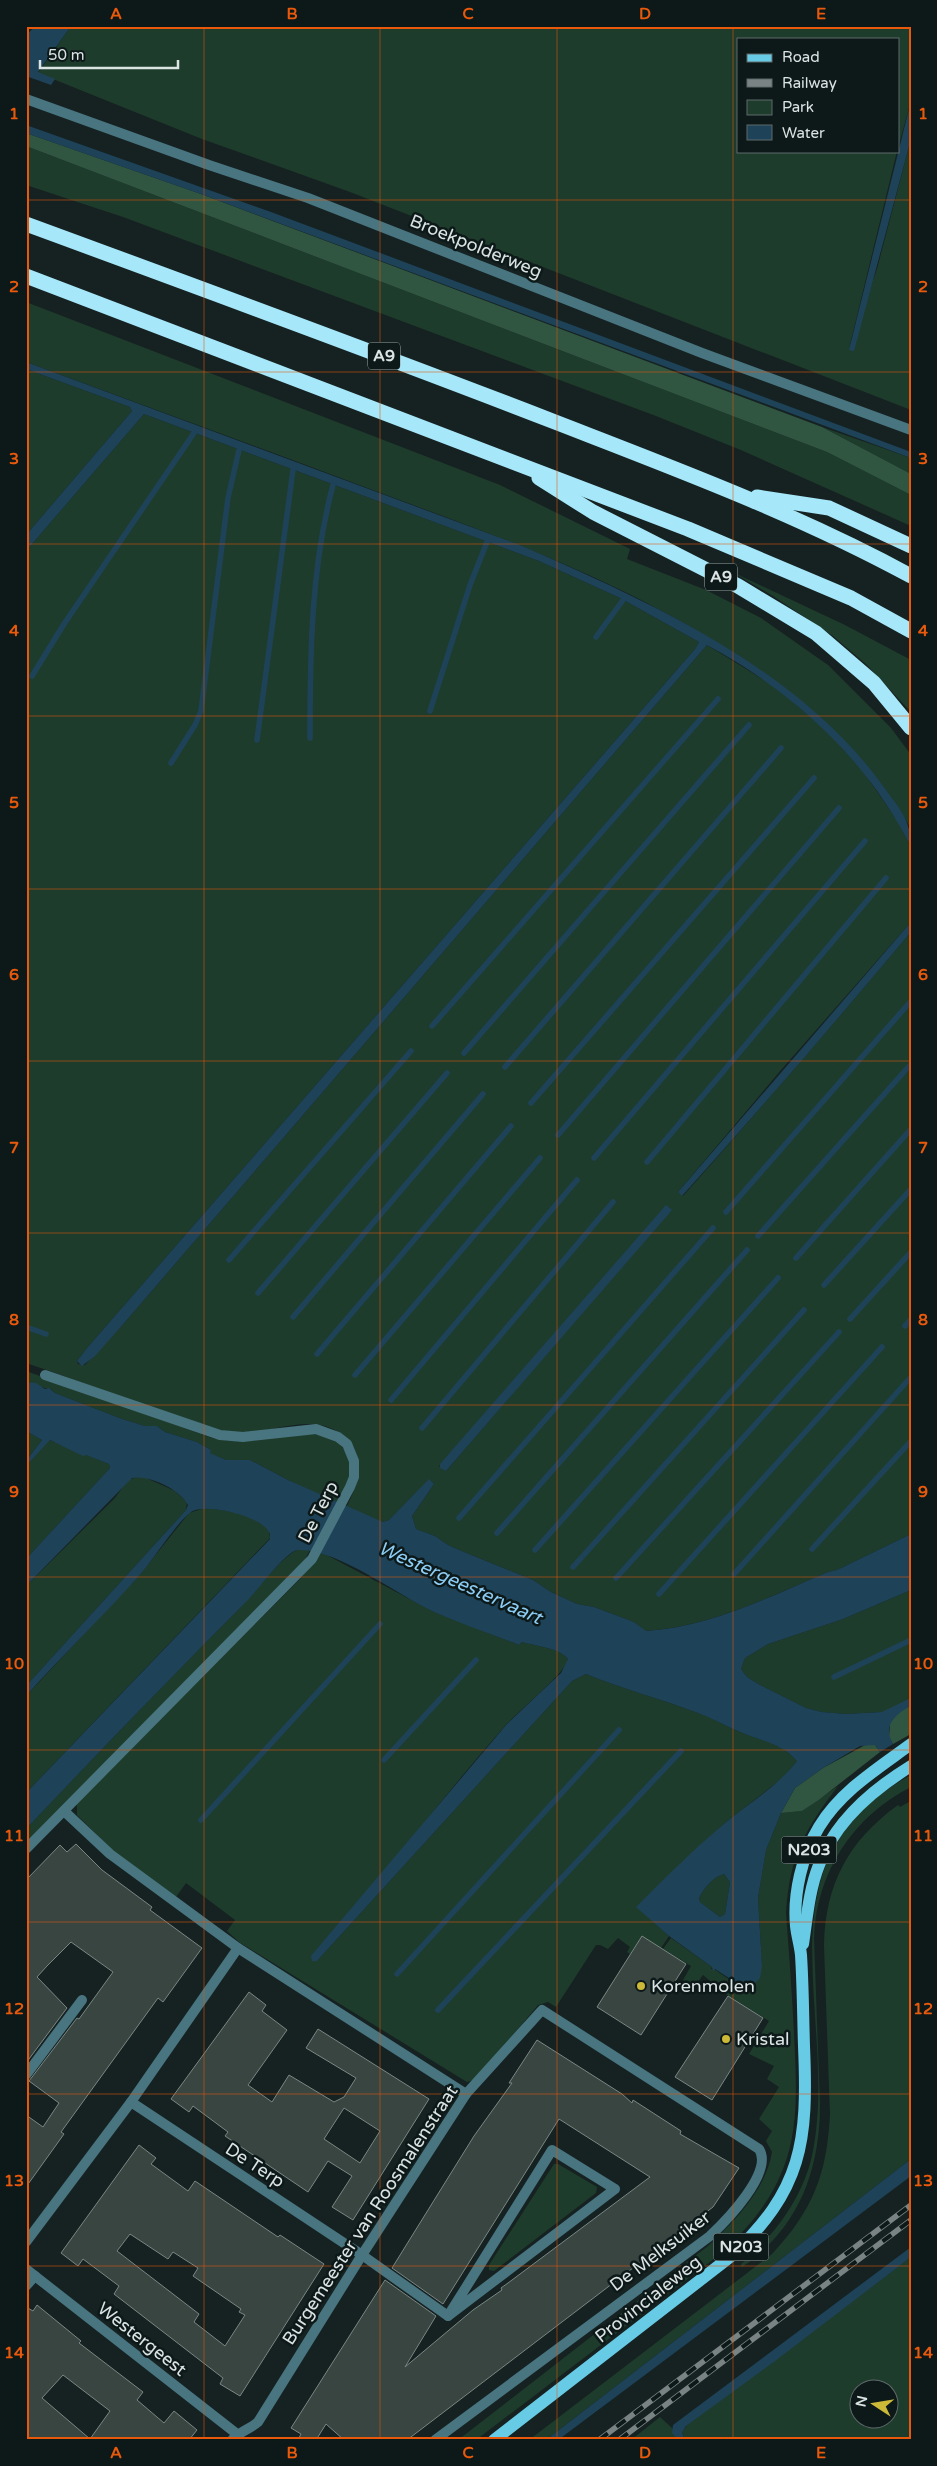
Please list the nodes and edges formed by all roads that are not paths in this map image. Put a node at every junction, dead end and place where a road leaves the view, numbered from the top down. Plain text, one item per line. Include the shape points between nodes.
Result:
1 (26, 99) edge
2 (26, 224) edge
3 (26, 276) edge
4 (911, 430) edge
5 (508, 459) junction
6 (739, 494) junction
7 (911, 546) edge
8 (911, 576) edge
9 (911, 631) edge
10 (911, 728) edge
11 (45, 1375) dead end
12 (911, 1744) edge
13 (911, 1766) edge
14 (64, 1810) junction
15 (26, 1849) edge
16 (238, 1948) junction
17 (801, 1954) junction
18 (82, 2000) dead end
19 (542, 2010) joint
20 (26, 2075) edge
21 (466, 2094) junction
22 (131, 2102) junction
23 (26, 2242) edge
24 (362, 2255) junction
25 (26, 2269) edge
26 (35, 2276) junction
27 (26, 2286) edge
28 (448, 2316) junction
29 (235, 2437) edge
30 (435, 2440) edge
31 (494, 2440) edge

1 - 4 street, Broekpolderweg via 308,198 702,353
2 - 6 highway, A9 via 361,347
3 - 5 highway, A9
5 - 9 highway, A9 via 851,598
5 - 10 highway, A9 via 593,512 738,586 816,633 874,683
6 - 7 highway, A9 via 829,508
6 - 8 highway, A9 via 869,553
11 - 14 street, De Terp via 220,1435 316,1429 328,1432 347,1444 354,1460 350,1487 312,1559
12 - 17 main road, Provincialeweg / N203 via 852,1788 818,1829 797,1890 796,1925
13 - 17 main road, Provincialeweg / N203 via 868,1796 831,1838 812,1889
14 - 15 street, De Terp
14 - 16 street via 110,1854
16 - 21 street
16 - 22 street
17 - 31 main road, Provincialeweg / N203 via 806,2104 796,2164 781,2199 754,2236 730,2258
18 - 20 street
19 - 21 street, Burgemeester van Roosmalenstraat
19 - 30 street, De Melksuiker via 759,2149 762,2164 749,2191 710,2236
21 - 24 street, Burgemeester van Roosmalenstraat
22 - 23 street
22 - 24 street, De Terp
24 - 28 street
24 - 29 street, Burgemeester van Roosmalenstraat via 258,2422
25 - 26 street, Westergeest
26 - 27 street
26 - 29 street, Westergeest
28 - 28 street via 552,2150 615,2188 494,2281

